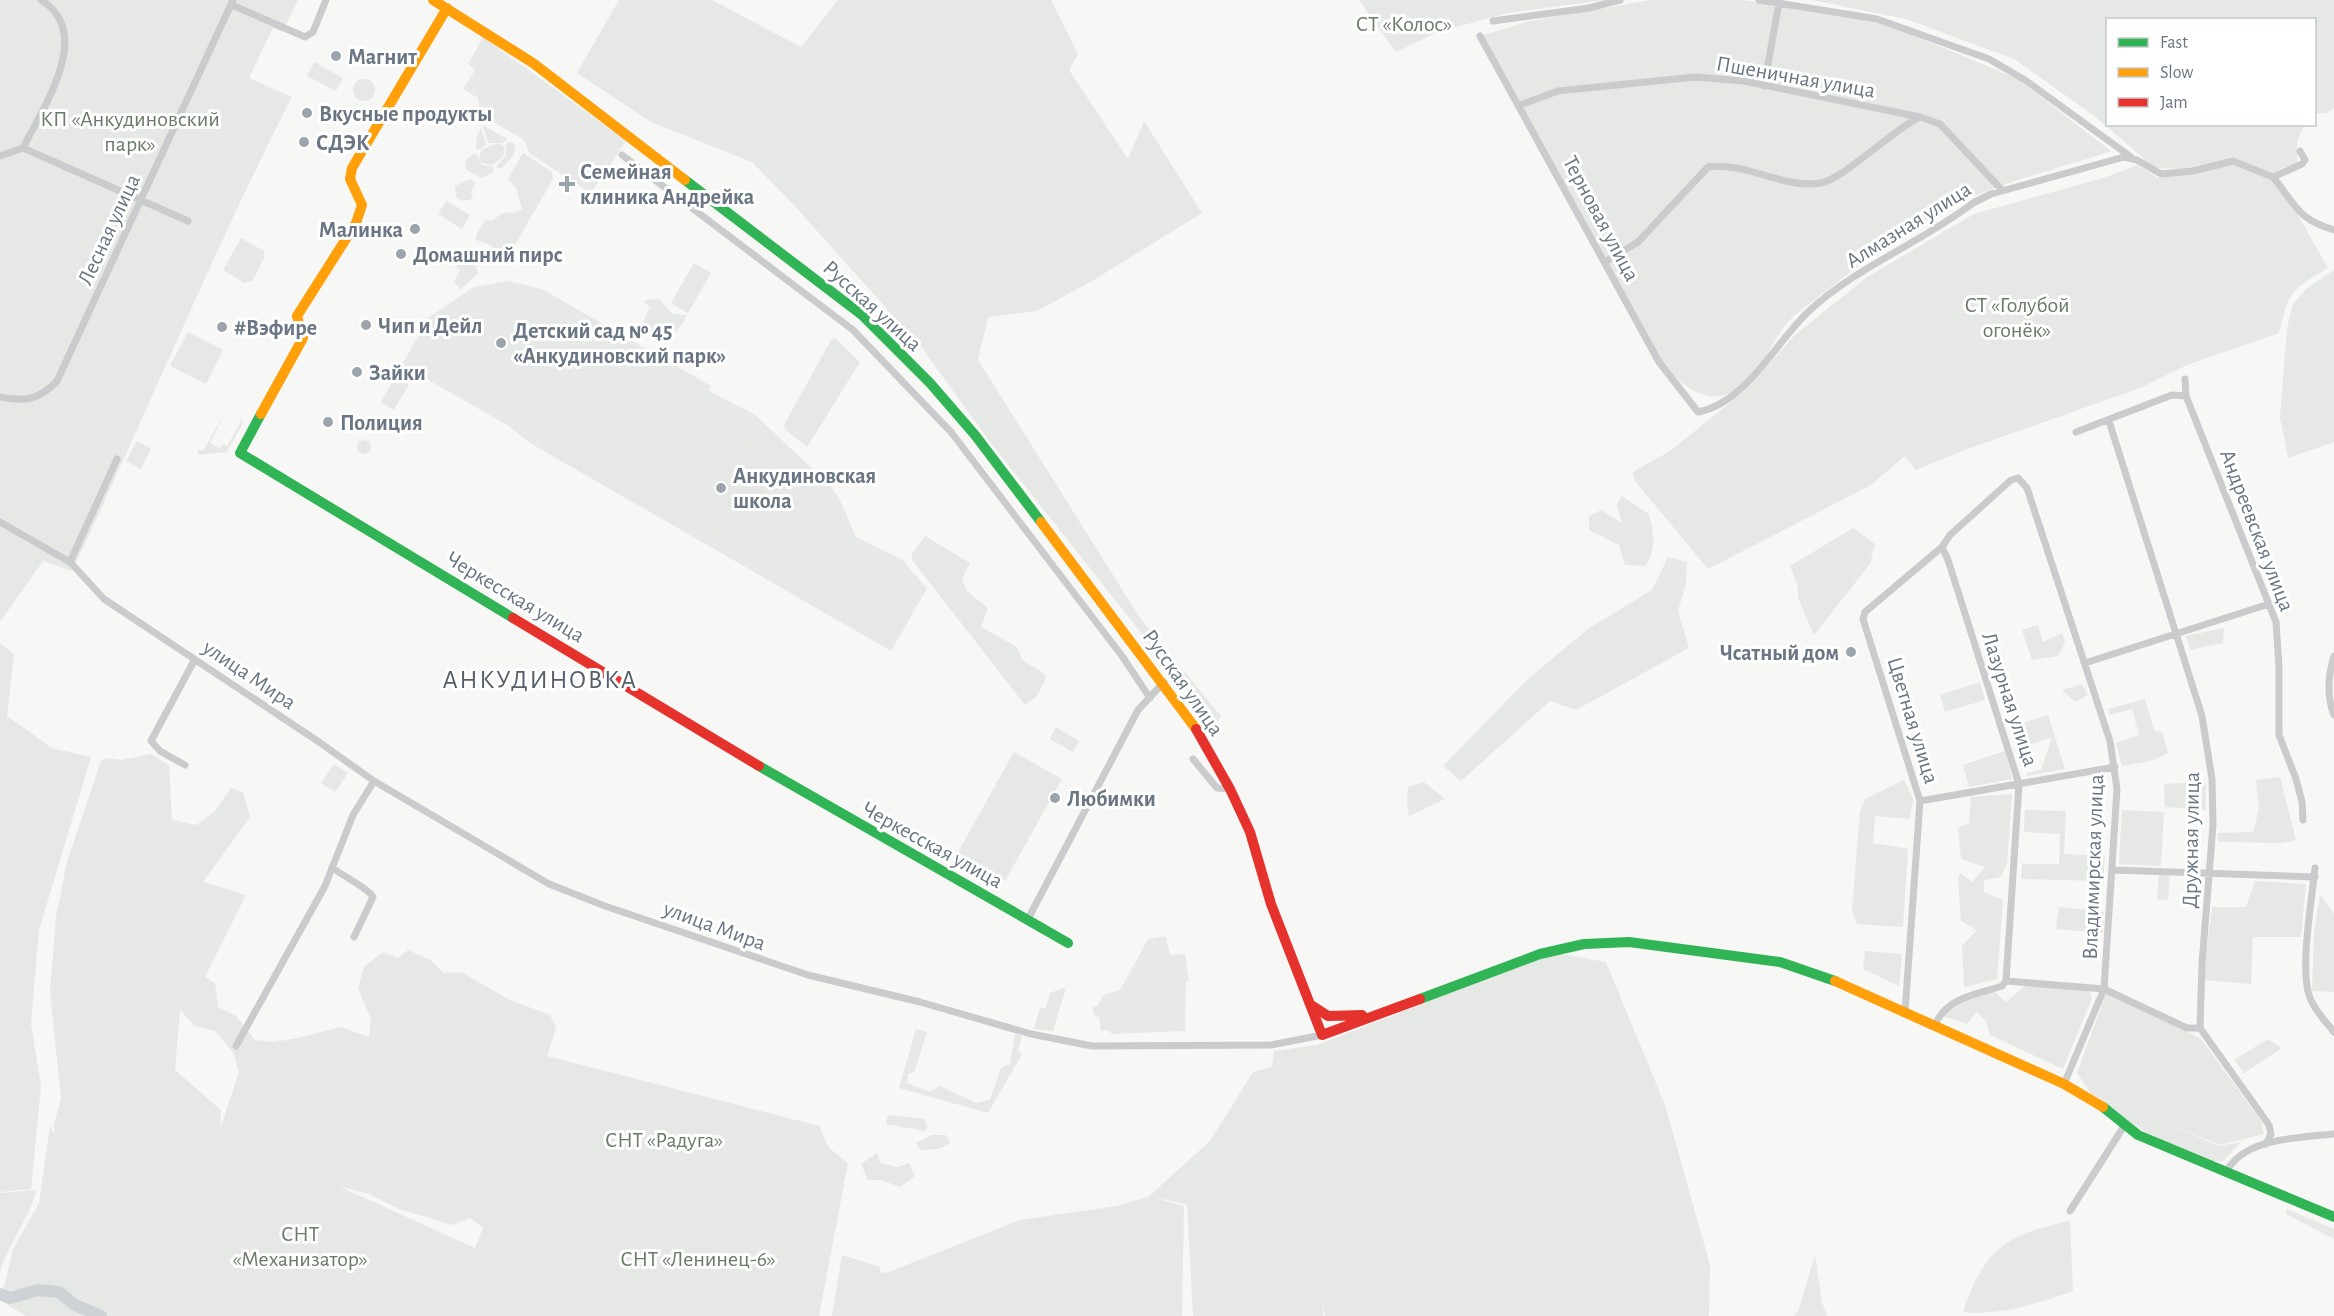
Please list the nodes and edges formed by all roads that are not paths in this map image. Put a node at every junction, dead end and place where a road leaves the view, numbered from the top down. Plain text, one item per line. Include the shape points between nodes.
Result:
1 (41, 0) edge
2 (326, 0) edge
3 (433, 0) edge
4 (1620, 0) edge
5 (1759, 0) edge
6 (232, 2) edge
7 (1779, 3) junction
8 (447, 8) junction
9 (1493, 21) dead end
10 (1480, 36) dead end
11 (1764, 86) junction
12 (1520, 105) junction
13 (1920, 117) junction
14 (23, 148) junction
15 (2300, 151) dead end
16 (622, 155) dead end
17 (0, 156) edge
18 (2133, 158) junction
19 (2273, 177) junction
20 (2002, 190) junction
21 (141, 200) junction
22 (188, 221) dead end
23 (2334, 230) edge
24 (1605, 262) junction
25 (2185, 379) dead end
26 (2186, 396) junction
27 (0, 397) edge
28 (2126, 403) dead end
29 (1698, 412) joint
30 (2130, 412) junction
31 (2109, 421) junction
32 (2076, 432) dead end
33 (117, 459) dead end
34 (0, 522) edge
35 (1942, 547) junction
36 (70, 562) junction
37 (2269, 604) junction
38 (2176, 635) junction
39 (2334, 656) edge
40 (195, 659) junction
41 (2085, 663) junction
42 (1164, 682) junction
43 (1150, 698) junction
44 (2334, 715) edge
45 (1193, 759) dead end
46 (185, 765) dead end
47 (2115, 767) junction
48 (374, 782) junction
49 (2019, 784) junction
50 (1230, 789) junction
51 (1920, 801) junction
52 (2302, 820) dead end
53 (332, 867) junction
54 (2315, 868) dead end
55 (2113, 870) junction
56 (2211, 873) junction
57 (2314, 877) junction
58 (1028, 919) junction
59 (354, 937) dead end
60 (1068, 943) dead end
61 (2006, 981) junction
62 (2104, 989) junction
63 (1304, 994) junction
64 (1383, 1012) junction
65 (1905, 1012) junction
66 (1935, 1025) junction
67 (2200, 1028) junction
68 (2334, 1032) edge
69 (1322, 1035) junction
70 (236, 1046) dead end
71 (2064, 1084) junction
72 (2124, 1126) junction
73 (2334, 1134) edge
74 (2266, 1144) junction
75 (2226, 1172) junction
76 (2070, 1211) dead end
77 (2334, 1217) edge

1 - 14 street via 59,15 66,35 65,58
2 - 6 street via 313,32 305,37
3 - 8 street, Русская улица
4 - 9 street
5 - 7 street
6 - 21 street, Лесная улица
7 - 11 street
7 - 18 street via 1877,19 1995,62
8 - 42 street, Русская улица via 533,63 862,315 975,435
8 - 58 street, Черкесская улица via 352,168 350,179 362,205 356,223 297,316 303,338 240,453 833,810
10 - 12 street, Терновая улица
11 - 12 street, Пшеничная улица via 1695,77 1558,91
11 - 13 street, Пшеничная улица
12 - 24 street, Терновая улица
13 - 20 street, Пшеничная улица via 1940,124
13 - 24 street via 1902,125 1821,183 1800,183 1722,165 1708,167 1638,242
14 - 17 street
14 - 21 street
15 - 19 street via 2305,160 2302,164
16 - 43 street via 853,330 951,432
18 - 19 street via 2161,174 2233,161
18 - 20 street, Алмазная улица via 2116,159
19 - 23 street via 2301,215
20 - 29 street, Алмазная улица via 1973,202 1818,304 1753,378
21 - 22 street
21 - 27 street, Лесная улица via 57,381 35,399
24 - 29 street, Терновая улица via 1659,362
25 - 26 street, Андреевская улица
26 - 30 street via 2172,395
26 - 37 street, Андреевская улица
28 - 30 street
30 - 31 street
31 - 32 street
31 - 38 street, Дружная улица
33 - 36 street
34 - 36 street, улица Мира
35 - 41 street, Владимирская улица via 1950,534 2018,478 2027,488
35 - 49 street, Лазурная улица
35 - 51 street, Цветная улица via 1865,612 1863,619
36 - 40 street, улица Мира via 104,599
37 - 38 street
37 - 52 street, Андреевская улица via 2276,622 2279,735 2296,779
38 - 41 street
38 - 56 street, Дружная улица via 2208,742 2212,779
39 - 44 street via 2328,686
40 - 46 street via 151,741
40 - 48 street, улица Мира
41 - 47 street, Владимирская улица
42 - 43 street
42 - 50 street, Русская улица via 1191,720
43 - 58 street via 1138,710
45 - 50 street via 1217,788
47 - 49 street
47 - 55 street, Владимирская улица via 2118,789
48 - 53 street via 353,815
48 - 69 street, улица Мира via 549,884 788,970 1031,1034 1092,1046 1257,1046
49 - 51 street
49 - 61 street, Лазурная улица
50 - 63 street, Русская улица via 1250,831 1271,904
51 - 65 street, Цветная улица
53 - 59 street via 373,897
53 - 70 street via 307,920
54 - 57 street
55 - 56 street
55 - 62 street, Владимирская улица
56 - 57 street
56 - 67 street, Дружная улица
57 - 68 street via 2307,983 2315,1008
58 - 60 street, Черкесская улица
61 - 62 street
61 - 66 street via 2002,986 1949,1004
62 - 67 street, Владимирская улица via 2187,1028
62 - 71 street
63 - 64 street via 1316,1011 1334,1019
63 - 69 street, Русская улица
64 - 65 street via 1540,954 1611,942 1671,946 1780,962 1819,974
64 - 69 street
65 - 66 street
66 - 71 street
67 - 74 street via 2269,1125 2271,1134
71 - 72 street via 2100,1104
72 - 75 street
72 - 76 street
73 - 74 street
74 - 75 street via 2237,1156
75 - 77 street

